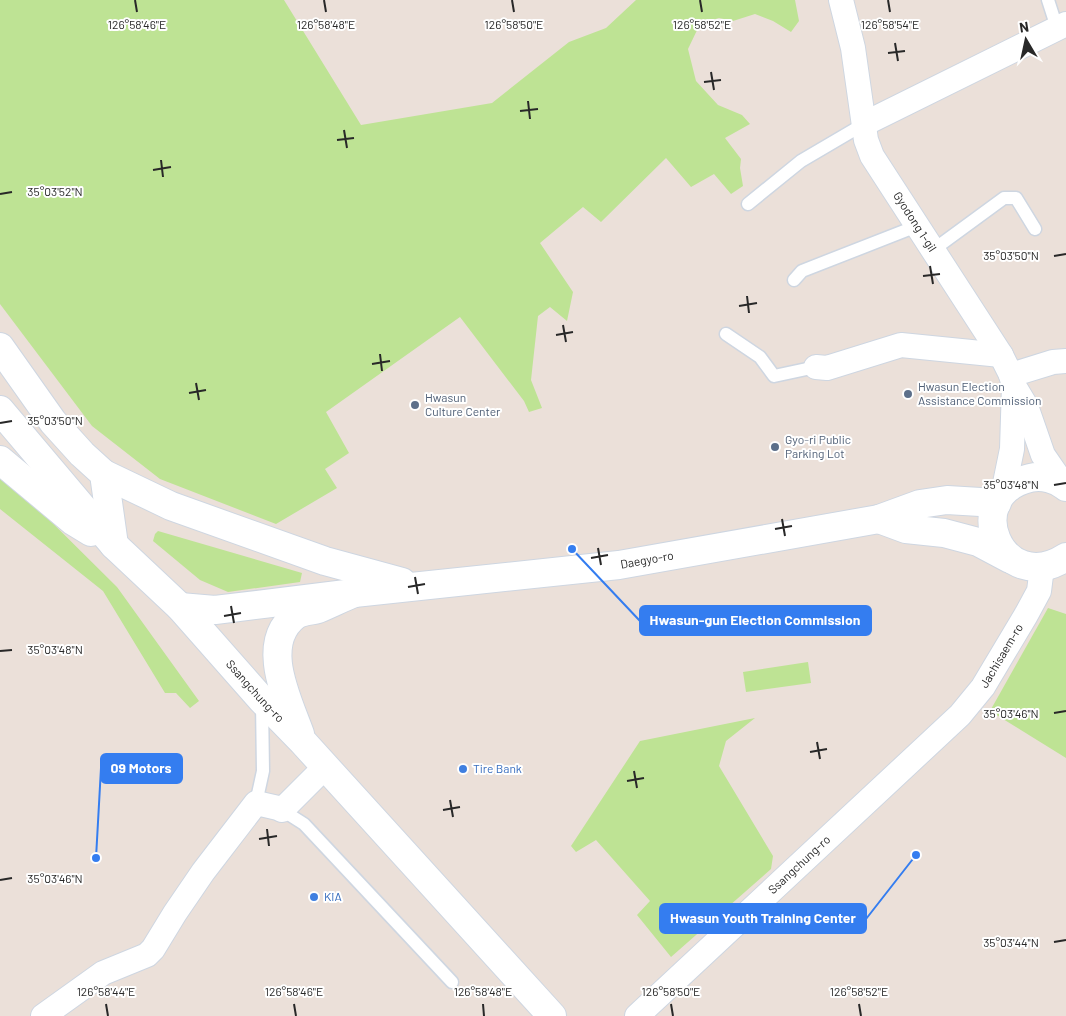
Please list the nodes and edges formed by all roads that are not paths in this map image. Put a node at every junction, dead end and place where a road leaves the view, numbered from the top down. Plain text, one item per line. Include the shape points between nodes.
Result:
1 (841, 0) edge
2 (1048, 0) edge
3 (1062, 26) edge
4 (864, 124) junction
5 (748, 204) dead end
6 (917, 226) junction
7 (1035, 229) dead end
8 (933, 250) junction
9 (794, 280) dead end
10 (726, 334) dead end
11 (0, 347) edge
12 (1066, 361) edge
13 (816, 367) joint
14 (1009, 372) junction
15 (0, 410) edge
16 (0, 460) edge
17 (104, 474) junction
18 (1064, 486) edge
19 (1000, 498) junction
20 (879, 519) junction
21 (114, 545) junction
22 (1015, 561) junction
23 (1057, 564) edge
24 (418, 586) junction
25 (354, 593) junction
26 (180, 607) junction
27 (262, 700) junction
28 (941, 732) joint
29 (303, 742) junction
30 (326, 767) junction
31 (256, 803) junction
32 (282, 810) junction
33 (452, 982) dead end
34 (43, 1016) edge
35 (552, 1016) edge
36 (636, 1016) edge

1 - 4 street, Gyodong 1-gil via 853,48
2 - 3 lane
3 - 4 street
4 - 5 lane via 801,161
4 - 6 street, Gyodong 1-gil via 872,156
6 - 8 street, Gyodong 1-gil
6 - 9 lane via 802,271
7 - 8 lane via 1016,198 1004,198
8 - 14 street, Gyodong 1-gil
10 - 13 lane via 760,357 774,376
11 - 17 street via 53,422
12 - 14 street
13 - 14 street via 827,368 901,345
14 - 18 street, Gyodong 1-gil via 1026,406 1043,455
14 - 19 street via 1012,449
15 - 21 street
16 - 21 street via 73,522
17 - 21 street
17 - 24 street via 189,513 325,561
18 - 19 street via 1049,478 1034,477 1020,480 1007,488
19 - 20 street, Daegyo-ro via 920,504
19 - 22 street via 992,514 992,528 1004,553
20 - 22 street via 906,529 944,533 978,542
20 - 24 street, Daegyo-ro via 618,565
21 - 26 street, Ssangchung-ro
22 - 23 street via 1028,567
23 - 28 street, Jachisaem-ro via 983,687
24 - 25 street, Daegyo-ro
25 - 26 street, Daegyo-ro via 215,610
25 - 29 street via 298,614 288,622 280,636 277,660 281,681
26 - 27 street, Ssangchung-ro
27 - 29 street, Ssangchung-ro
27 - 31 lane via 263,770
28 - 36 street, Ssangchung-ro
29 - 30 street, Ssangchung-ro
30 - 32 street
30 - 35 street, Ssangchung-ro
31 - 32 street
31 - 34 street via 203,872 153,949 147,955 103,972
32 - 33 lane via 304,824

